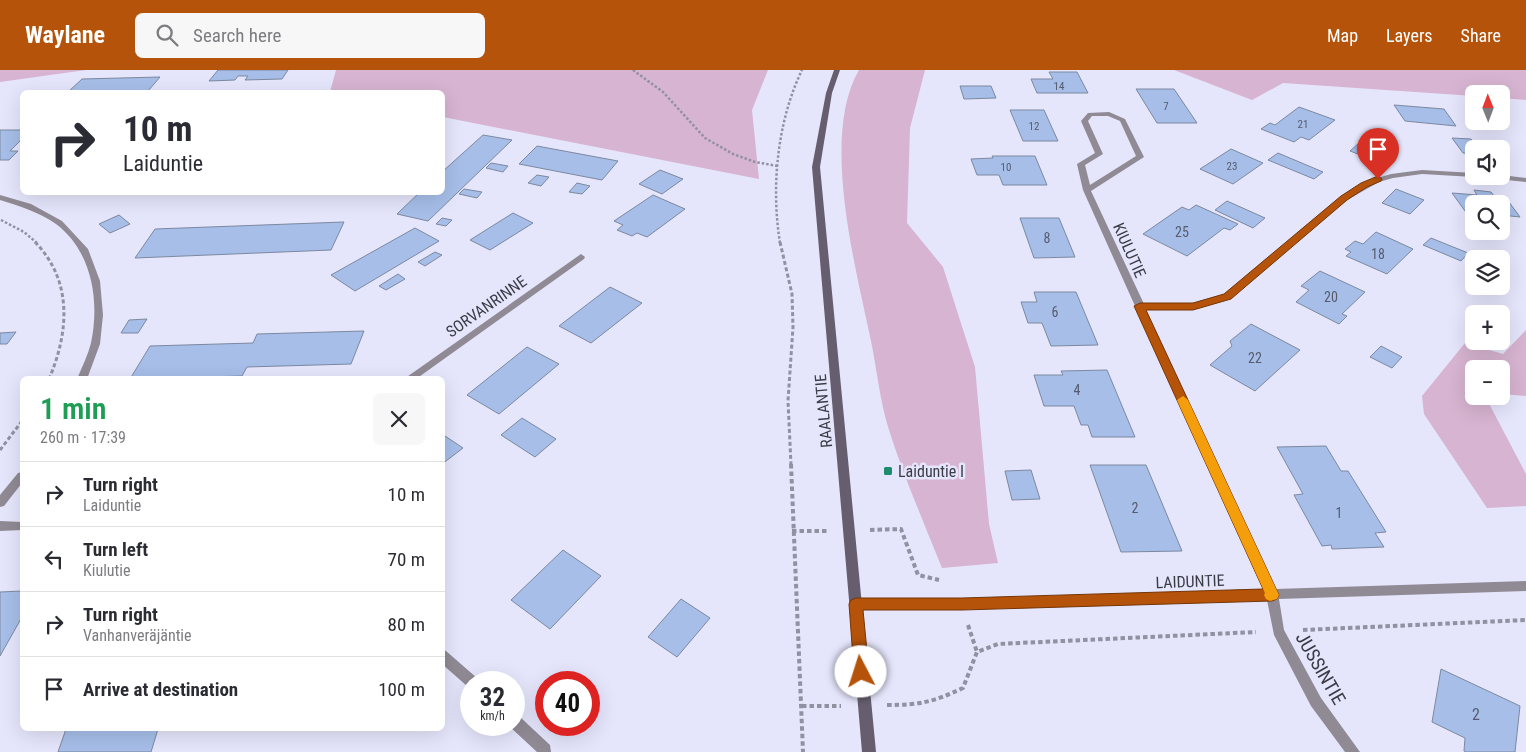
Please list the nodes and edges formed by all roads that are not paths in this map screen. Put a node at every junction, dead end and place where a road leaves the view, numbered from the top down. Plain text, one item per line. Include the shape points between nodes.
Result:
1 (837, 70) edge
2 (1465, 175) edge
3 (1510, 178) edge
4 (1526, 180) edge
5 (1087, 190) junction
6 (0, 197) edge
7 (581, 257) dead end
8 (1140, 306) junction
9 (83, 376) edge
10 (413, 376) edge
11 (20, 478) edge
12 (0, 503) edge
13 (0, 526) edge
14 (20, 526) edge
15 (1526, 586) edge
16 (1272, 595) junction
17 (856, 604) junction
18 (445, 658) edge
19 (460, 671) edge
20 (525, 731) edge
21 (545, 750) dead end
22 (869, 752) edge
23 (1353, 752) edge

1 - 17 street, RAALANTIE via 829,93 816,167
2 - 8 street via 1412,172 1378,179 1344,198 1228,296 1193,306
3 - 4 street
5 - 5 street, KIULUTIE via 1081,164 1099,154 1084,121 1090,114 1109,114 1123,120 1140,157
5 - 8 street, KIULUTIE
6 - 9 street via 28,206 59,223 84,250 96,281 99,315 95,344
7 - 10 street, SORVANRINNE
8 - 16 street, KIULUTIE
11 - 12 street
13 - 14 street
15 - 16 street, LAIDUNTIE
16 - 17 street, LAIDUNTIE
16 - 23 street, JUSSINTIE via 1278,631 1316,702
17 - 22 street, RAALANTIE
18 - 19 street
20 - 21 street

